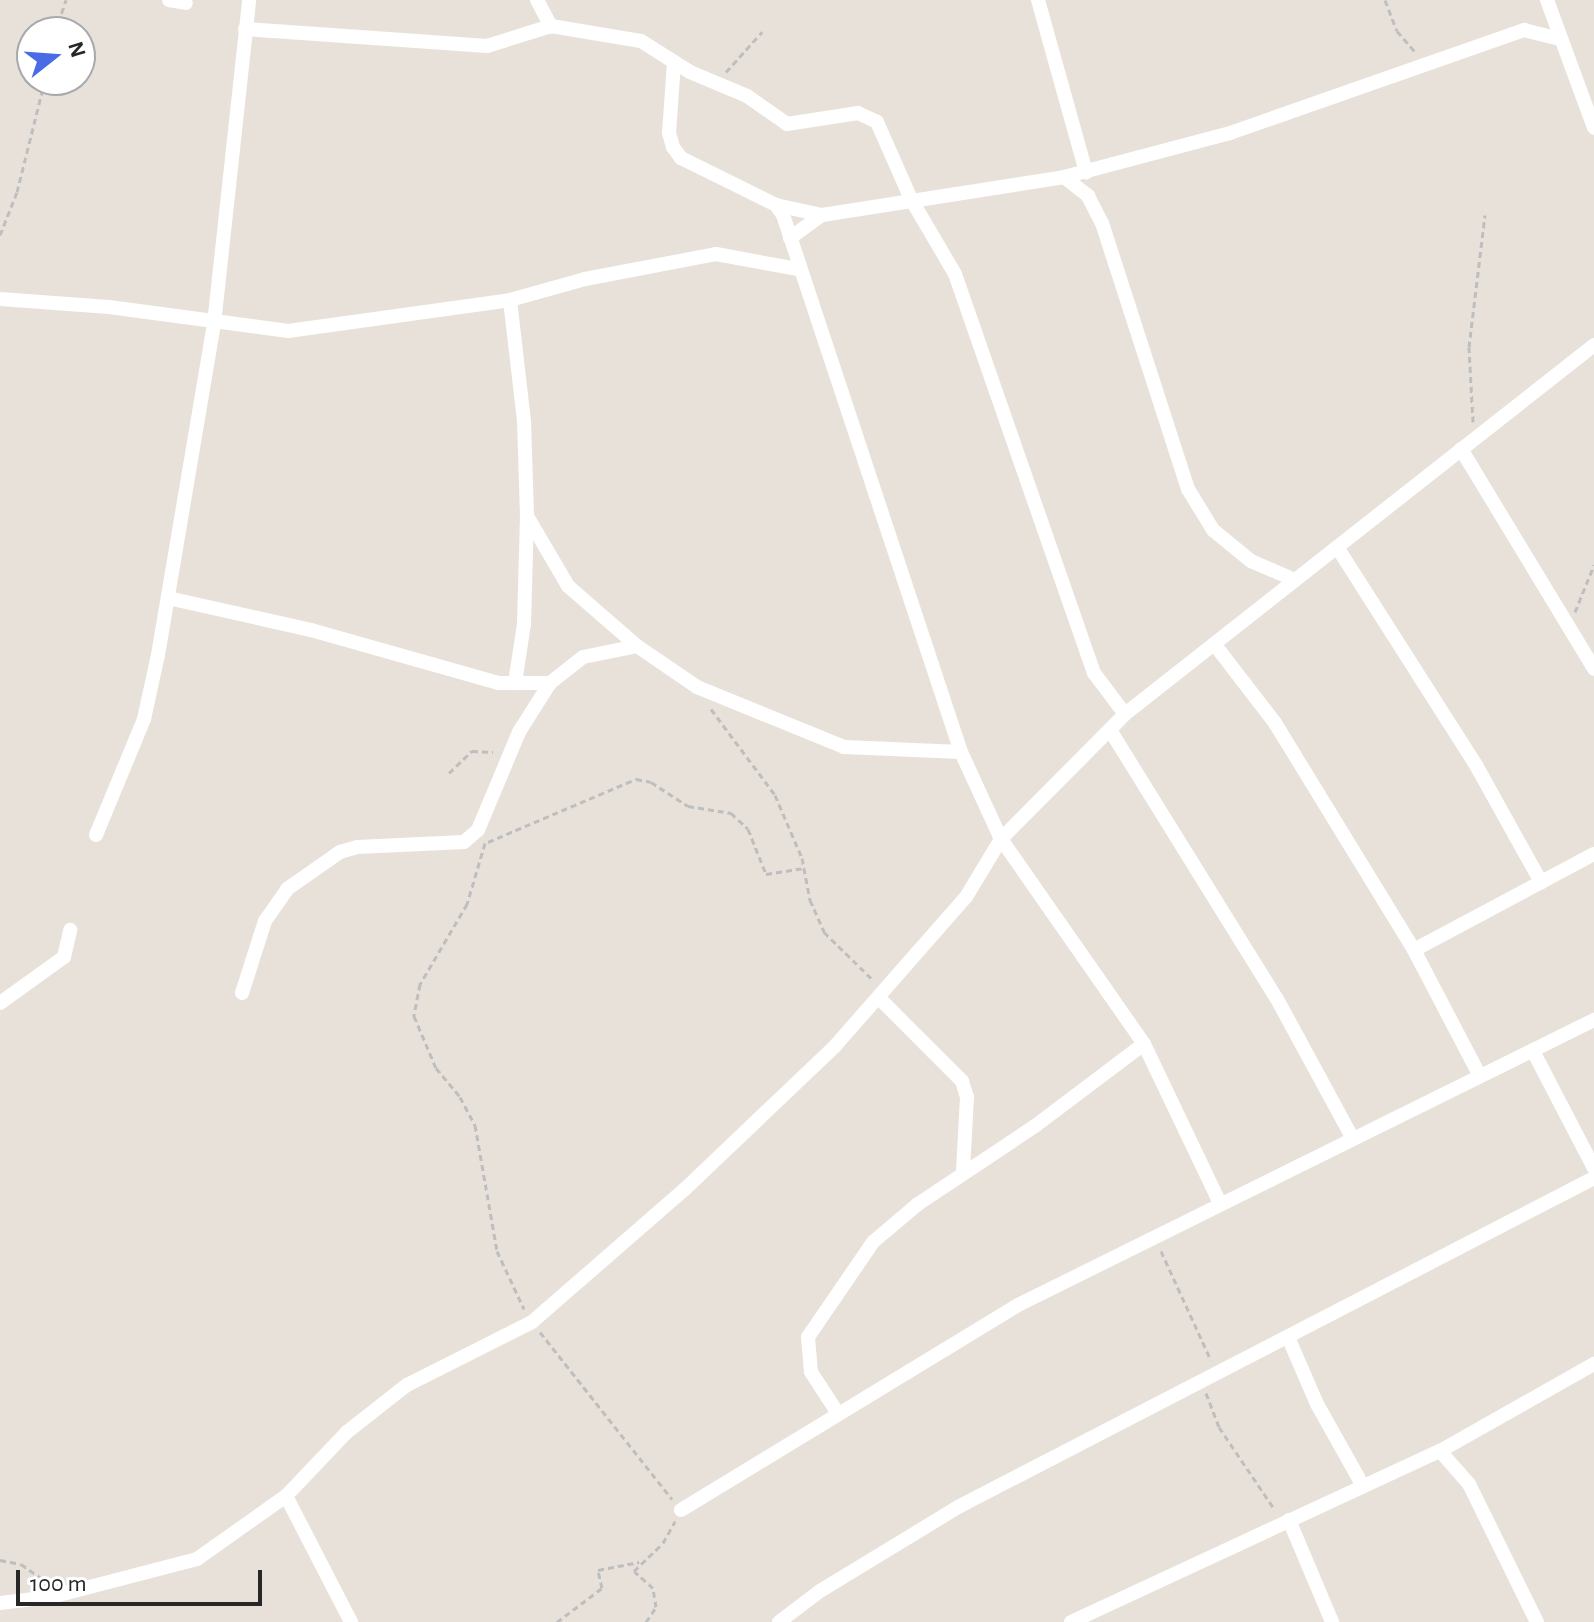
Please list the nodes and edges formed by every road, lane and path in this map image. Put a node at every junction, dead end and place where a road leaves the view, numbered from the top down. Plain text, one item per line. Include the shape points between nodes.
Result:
1 (169, 0) edge
2 (249, 0) edge
3 (537, 0) edge
4 (1038, 0) edge
5 (1385, 0) edge
6 (1547, 0) edge
7 (186, 3) dead end
8 (551, 26) junction
9 (245, 29) junction
10 (762, 32) dead end
11 (1560, 39) junction
12 (1427, 61) junction
13 (674, 62) junction
14 (718, 81) junction
15 (41, 96) edge
16 (1594, 128) edge
17 (1086, 172) junction
18 (1064, 177) junction
19 (911, 199) junction
20 (776, 205) junction
21 (822, 215) junction
22 (1485, 215) dead end
23 (0, 235) edge
24 (790, 238) junction
25 (797, 269) junction
26 (0, 299) edge
27 (510, 300) junction
28 (214, 324) junction
29 (1594, 345) edge
30 (1473, 436) junction
31 (1461, 449) junction
32 (527, 516) junction
33 (1337, 547) junction
34 (1594, 565) edge
35 (1295, 580) junction
36 (168, 598) junction
37 (1568, 630) junction
38 (1215, 645) junction
39 (637, 646) junction
40 (1594, 669) edge
41 (515, 683) junction
42 (550, 683) junction
43 (697, 687) junction
44 (1125, 714) junction
45 (1110, 730) junction
46 (961, 752) junction
47 (508, 757) junction
48 (449, 773) dead end
49 (96, 835) dead end
50 (482, 837) junction
51 (1001, 839) junction
52 (1594, 854) edge
53 (803, 868) junction
54 (1541, 882) junction
55 (70, 930) dead end
56 (1414, 950) junction
57 (242, 993) dead end
58 (882, 995) junction
59 (0, 1003) edge
60 (1594, 1020) edge
61 (1144, 1044) junction
62 (1533, 1051) junction
63 (1480, 1076) junction
64 (1353, 1139) junction
65 (1594, 1168) edge
66 (963, 1171) junction
67 (1594, 1178) edge
68 (1220, 1203) junction
69 (1154, 1237) junction
70 (532, 1322) junction
71 (1288, 1337) junction
72 (1594, 1364) edge
73 (1216, 1370) junction
74 (1201, 1379) junction
75 (837, 1412) junction
76 (1440, 1451) junction
77 (1363, 1486) junction
78 (286, 1496) junction
79 (681, 1510) junction
80 (1286, 1521) junction
81 (0, 1560) edge
82 (639, 1562) junction
83 (65, 1594) junction
84 (0, 1603) edge
85 (351, 1622) edge
86 (557, 1622) edge
87 (646, 1622) edge
88 (779, 1622) edge
89 (1071, 1622) edge
90 (1332, 1622) edge
91 (1537, 1622) edge

1 - 7 street
2 - 9 street
3 - 8 street
4 - 17 street
5 - 12 path via 1397,31
6 - 11 street
8 - 9 street via 474,46
8 - 13 street via 641,41
9 - 28 street
10 - 14 path
11 - 12 street via 1524,30
11 - 16 street
12 - 17 street via 1230,133
13 - 14 street
13 - 20 street via 669,133 673,147 681,158
14 - 19 street via 787,124 869,115 877,122
15 - 23 path via 17,192
17 - 18 street
18 - 19 street
18 - 35 street via 1088,196 1102,223 1188,489 1213,530 1251,561
19 - 21 street
19 - 44 street via 955,274 1094,673
20 - 21 street
20 - 24 street
21 - 24 street
22 - 30 path via 1469,347
24 - 25 street
25 - 27 street via 716,254 585,279
25 - 46 street
26 - 28 street via 109,307
27 - 28 street via 288,331
27 - 32 street via 524,421
28 - 36 street
29 - 30 street
30 - 31 street
31 - 33 street
31 - 37 street
32 - 39 street via 568,586
32 - 41 street via 524,624
33 - 35 street
33 - 54 street via 1477,767
34 - 37 path
35 - 38 street
36 - 41 street
36 - 49 street via 144,719
37 - 40 street
38 - 44 street
38 - 56 street via 1275,723
39 - 42 street via 583,657
39 - 43 street
41 - 42 street
42 - 47 street
43 - 46 street via 844,747
43 - 53 path via 729,736 763,773
44 - 45 street
45 - 51 street
45 - 64 street via 1277,999
46 - 51 street
47 - 48 path via 477,749
47 - 50 street
50 - 53 path via 636,779 651,782 688,806 731,813 748,829 766,874
50 - 57 street via 446,846 357,847 311,870 287,889 265,921
50 - 70 path via 467,904 420,984 414,1016 436,1068 475,1125 497,1251
51 - 58 street via 966,897
51 - 61 street
52 - 54 street
53 - 58 path via 824,932
54 - 56 street
55 - 59 street via 64,957
56 - 63 street
58 - 66 street via 962,1081 967,1097
58 - 70 street via 685,1189
60 - 62 street
61 - 66 street via 1035,1126
61 - 68 street
62 - 63 street
62 - 65 street
63 - 64 street
64 - 68 street
66 - 75 street via 873,1242 818,1317 806,1354
67 - 71 street
68 - 69 street
69 - 73 path
69 - 75 street via 1018,1305 933,1360
70 - 78 street via 407,1385 347,1432
70 - 79 path
71 - 73 street
71 - 77 street via 1317,1404
72 - 76 street
73 - 74 street
74 - 80 path via 1223,1434
74 - 88 street via 958,1507
75 - 79 street
76 - 77 street
76 - 91 street via 1475,1494
77 - 80 street
78 - 83 street via 197,1559
78 - 85 street
79 - 82 path via 668,1536
80 - 89 street
80 - 90 street
81 - 83 path via 21,1564
82 - 86 path via 598,1570 602,1588
82 - 87 path via 634,1571 653,1588 656,1607
83 - 84 street

